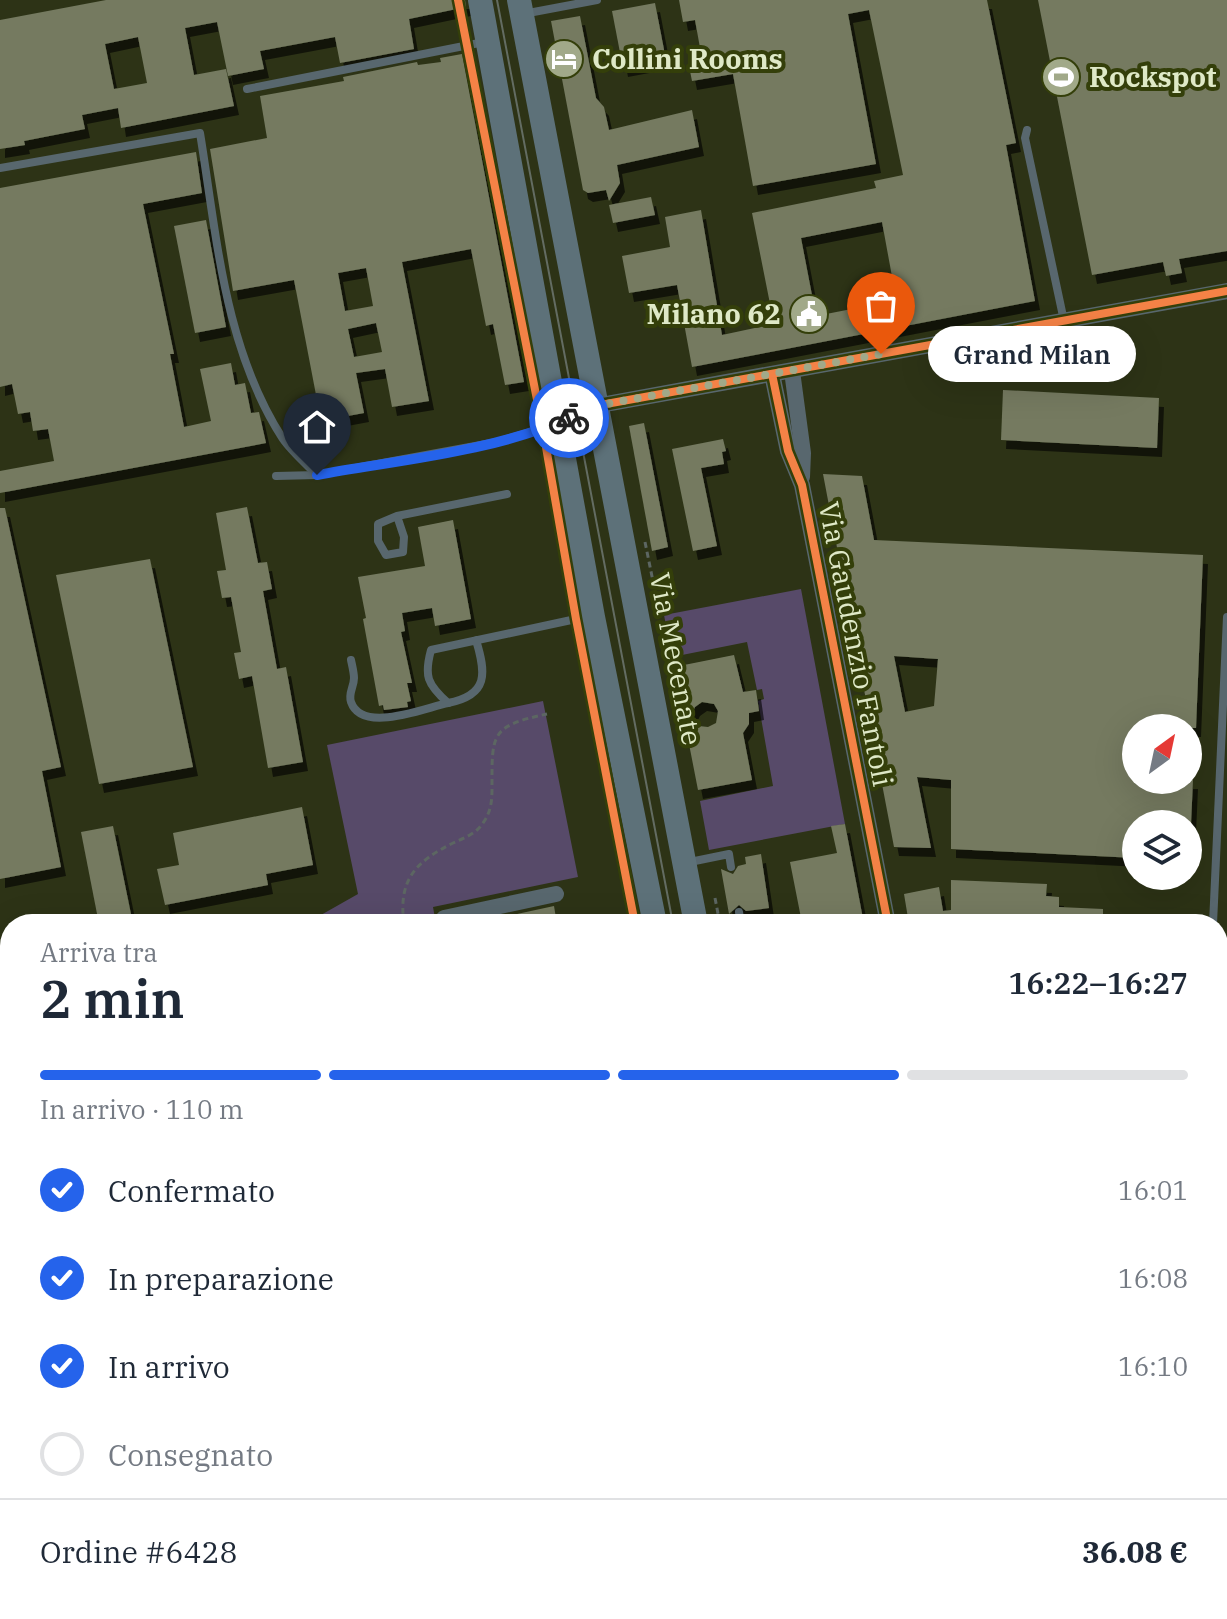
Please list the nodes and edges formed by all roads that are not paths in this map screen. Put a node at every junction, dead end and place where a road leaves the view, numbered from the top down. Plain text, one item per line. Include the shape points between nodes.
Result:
1 (480, 0) edge
2 (597, 0) edge
3 (520, 7) edge
4 (488, 41) junction
5 (247, 89) dead end
6 (1024, 133) dead end
7 (0, 168) edge
8 (1227, 291) edge
9 (1064, 321) junction
10 (792, 371) junction
11 (772, 374) junction
12 (595, 406) junction
13 (558, 423) junction
14 (317, 475) junction
15 (276, 476) dead end
16 (802, 485) junction
17 (507, 494) dead end
18 (397, 516) junction
19 (593, 617) junction
20 (1227, 617) edge
21 (476, 640) junction
22 (351, 660) dead end
23 (448, 703) junction
24 (684, 863) junction
25 (731, 867) dead end
26 (556, 894) dead end
27 (463, 914) edge
28 (653, 914) edge
29 (694, 914) edge
30 (886, 914) edge
31 (1213, 914) edge

1 - 4 main road
2 - 3 lane
3 - 12 main road, Via Mecenate
4 - 5 lane
4 - 13 main road
6 - 9 lane
7 - 14 lane via 200,133 231,321 256,391 285,442
8 - 9 street
9 - 10 street
10 - 11 street
10 - 16 street, Via Gaudenzio Fantoli
11 - 12 street
11 - 16 street, Via Gaudenzio Fantoli via 788,451
12 - 13 street
12 - 24 main road, Via Mecenate
13 - 14 lane via 497,442
13 - 19 main road
14 - 15 lane
16 - 30 street, Via Gaudenzio Fantoli
17 - 18 lane
18 - 18 lane via 378,524 378,541 386,555 403,552
19 - 21 lane
19 - 28 main road
20 - 31 lane
21 - 23 lane via 485,669 479,687 463,700
21 - 23 lane via 431,650 426,670 435,691
22 - 23 lane via 354,679 349,695 358,714 382,718
24 - 25 lane via 729,854
24 - 29 main road, Via Mecenate
26 - 27 street

